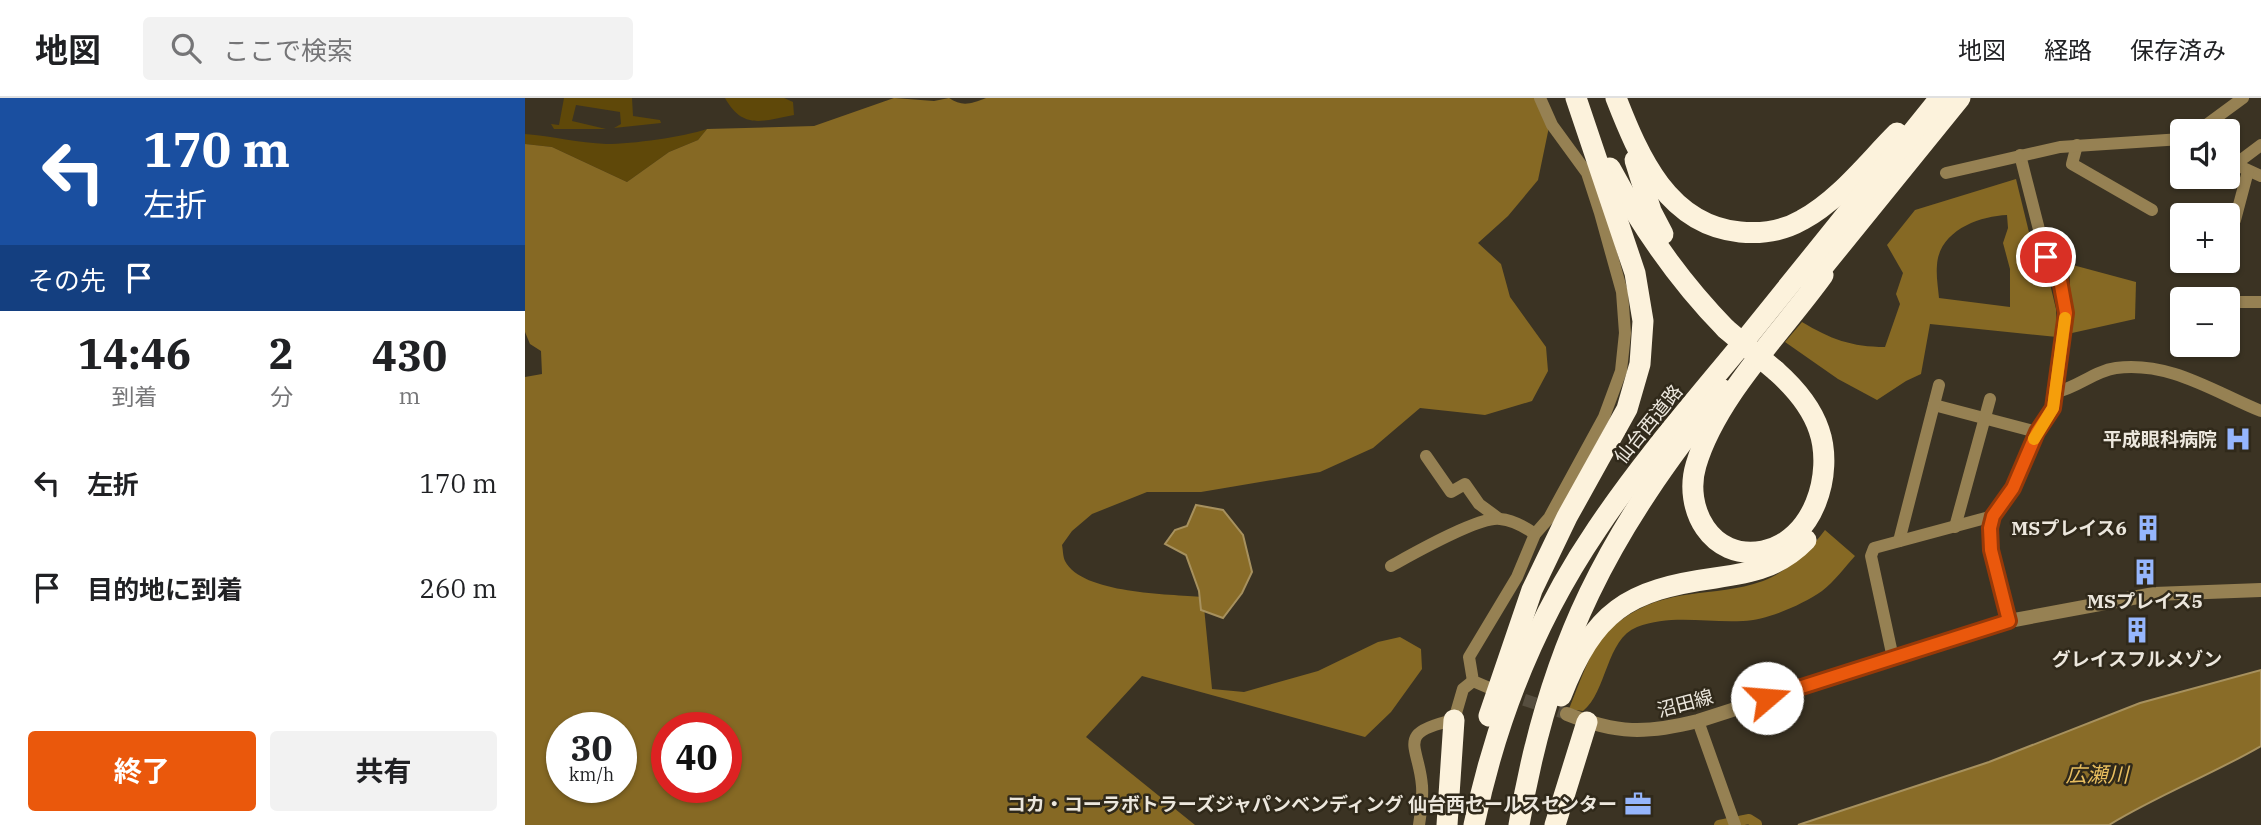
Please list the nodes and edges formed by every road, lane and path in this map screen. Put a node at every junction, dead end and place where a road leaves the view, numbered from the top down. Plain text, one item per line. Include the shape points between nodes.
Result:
1 (1540, 98) edge
2 (1576, 98) edge
3 (1930, 98) edge
4 (1940, 98) edge
5 (1959, 98) edge
6 (1967, 98) edge
7 (2243, 98) edge
8 (1619, 104) edge
9 (2214, 119) edge
10 (1585, 123) junction
11 (2170, 142) edge
12 (2077, 145) junction
13 (2261, 145) edge
14 (2020, 155) junction
15 (2244, 168) edge
16 (1946, 173) dead end
17 (2238, 203) edge
18 (1873, 205) junction
19 (2152, 209) dead end
20 (2240, 302) edge
21 (2261, 302) edge
22 (1731, 324) junction
23 (1780, 365) junction
24 (1939, 385) dead end
25 (2056, 391) junction
26 (1990, 399) dead end
27 (1934, 405) junction
28 (2261, 411) edge
29 (1985, 418) junction
30 (2037, 432) junction
31 (1426, 456) dead end
32 (1993, 516) junction
33 (1498, 518) junction
34 (1955, 527) junction
35 (1535, 534) junction
36 (1899, 541) junction
37 (1391, 566) dead end
38 (2261, 590) edge
39 (2009, 621) junction
40 (1893, 658) junction
41 (1473, 681) junction
42 (1487, 687) dead end
43 (1567, 714) tunnel mouth
44 (1454, 720) junction
45 (1698, 721) junction
46 (1587, 722) junction
47 (1734, 820) edge
48 (1419, 825) edge
49 (1447, 825) edge
50 (1472, 825) edge
51 (1519, 825) edge
52 (1526, 825) edge
53 (1555, 825) edge

1 - 35 street via 1552,125 1587,173 1622,292 1625,333 1622,371 1604,417 1549,518
2 - 10 highway
3 - 8 highway via 1819,208 1788,226 1761,232 1718,228 1677,205 1653,177
4 - 50 highway, 仙台西道路 via 1596,529 1521,666
5 - 18 highway, 仙台西道路
6 - 18 highway
7 - 9 street
8 - 22 highway via 1658,227
10 - 22 highway via 1677,275
10 - 50 highway via 1635,273 1643,321 1640,364 1627,409 1548,553 1516,629 1482,746
11 - 12 street
12 - 14 street
12 - 19 street via 2072,163
13 - 15 street
14 - 16 street
14 - 25 street via 2046,257 2060,280 2066,313
15 - 17 street
18 - 23 highway via 1734,394 1701,451 1693,479 1693,505 1706,530 1739,551 1765,551 1791,537 1812,511 1823,480 1819,428
18 - 51 highway, 仙台西道路 via 1681,443 1614,542 1570,631 1552,681
20 - 21 street
22 - 23 highway
23 - 52 highway via 1820,400 1835,440 1835,486 1821,521 1800,547 1773,566 1653,590 1610,615 1586,643 1567,680 1540,758
24 - 27 street
25 - 28 street via 2070,390 2113,369 2136,367 2177,374
25 - 30 street via 2053,408
26 - 29 street
27 - 29 street
27 - 36 street
29 - 30 street
29 - 34 street
30 - 32 street via 2013,488
31 - 33 street via 1451,492 1465,484 1479,505
32 - 34 street
32 - 39 street via 1991,550
33 - 35 street
33 - 37 street via 1449,536
34 - 36 street
35 - 41 street via 1517,577 1469,657
36 - 40 street via 1874,548 1871,556
38 - 39 street, 沼田線 via 2154,594
39 - 40 street, 沼田線
40 - 45 street, 沼田線
41 - 42 street
41 - 44 street via 1464,689
43 - 46 street, 沼田線
44 - 48 street via 1431,725 1417,735 1412,747 1422,784
44 - 49 highway
45 - 46 street, 沼田線 via 1636,732
45 - 47 street
46 - 53 highway

